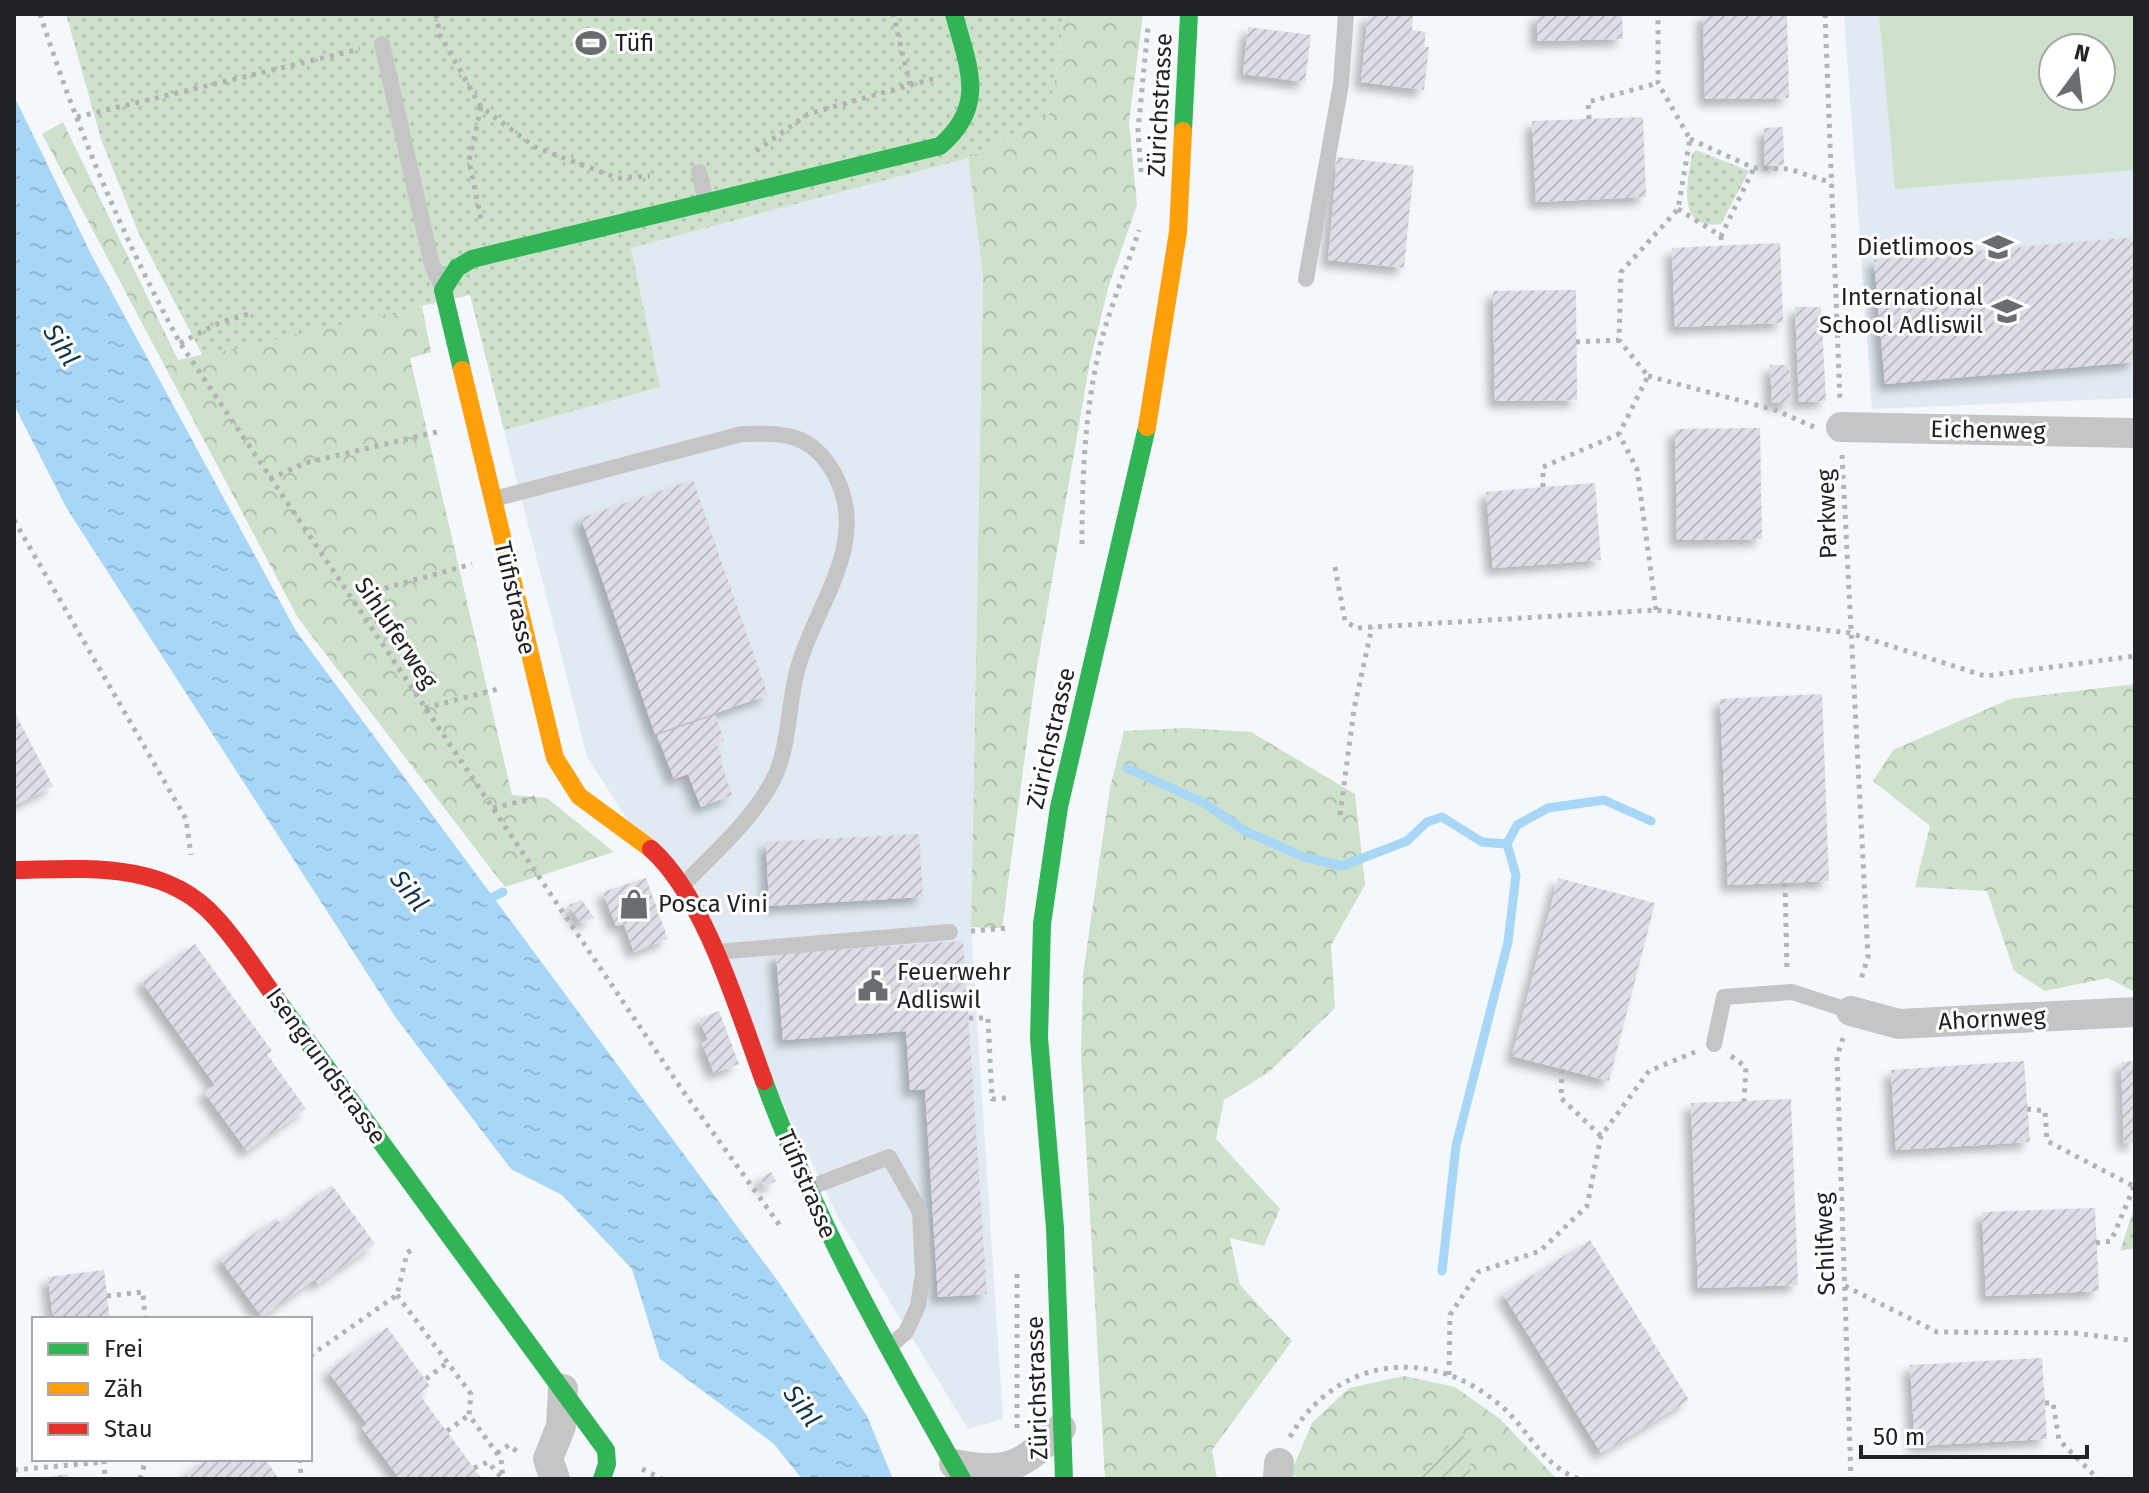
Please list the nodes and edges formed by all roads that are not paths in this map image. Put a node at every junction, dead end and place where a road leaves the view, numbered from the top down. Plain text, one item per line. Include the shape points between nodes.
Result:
1 (954, 14) edge
2 (1189, 14) edge
3 (1346, 14) edge
4 (382, 44) road end
5 (699, 172) road end
6 (706, 202) junction
7 (1306, 279) dead end
8 (443, 290) junction
9 (1828, 427) road end
10 (2135, 433) edge
11 (492, 500) junction
12 (14, 870) edge
13 (682, 886) junction
14 (950, 932) road end
15 (715, 952) junction
16 (1851, 1011) joint
17 (2135, 1012) edge
18 (1714, 1044) road end
19 (806, 1189) junction
20 (887, 1349) junction
21 (563, 1389) junction
22 (1061, 1428) junction
23 (958, 1472) edge
24 (555, 1479) edge
25 (602, 1479) edge
26 (1064, 1479) edge

1 - 6 street via 972,92 960,132 940,146
2 - 22 street, Zürichstrasse via 1178,232 1167,314 1139,475 1059,807 1042,924 1039,1038 1055,1228
3 - 7 lane via 1341,84
4 - 8 lane via 432,265
5 - 6 lane
6 - 8 street via 472,259 457,268
8 - 11 street, Tüfistrasse
9 - 10 street, Eichenweg
11 - 13 street, Tüfistrasse via 550,744 563,777 594,809 656,851
11 - 13 lane via 742,434 772,433 812,444 838,482 848,510 847,542 801,656 777,772 735,831
12 - 21 street, Isengrundstrasse via 147,873 174,883 216,917
13 - 15 street, Tüfistrasse
14 - 15 lane
15 - 19 street, Tüfistrasse
16 - 17 street, Ahornweg via 1899,1024
16 - 18 lane via 1788,992 1724,997
19 - 20 street, Tüfistrasse via 862,1317
19 - 20 lane via 889,1157 920,1212 923,1274 918,1306 906,1332
20 - 23 street, Tüfistrasse
21 - 24 street via 561,1426 548,1459
21 - 25 street, Isengrundstrasse via 606,1450
22 - 23 street, Tüfistrasse via 1016,1466
22 - 26 street, Zürichstrasse

